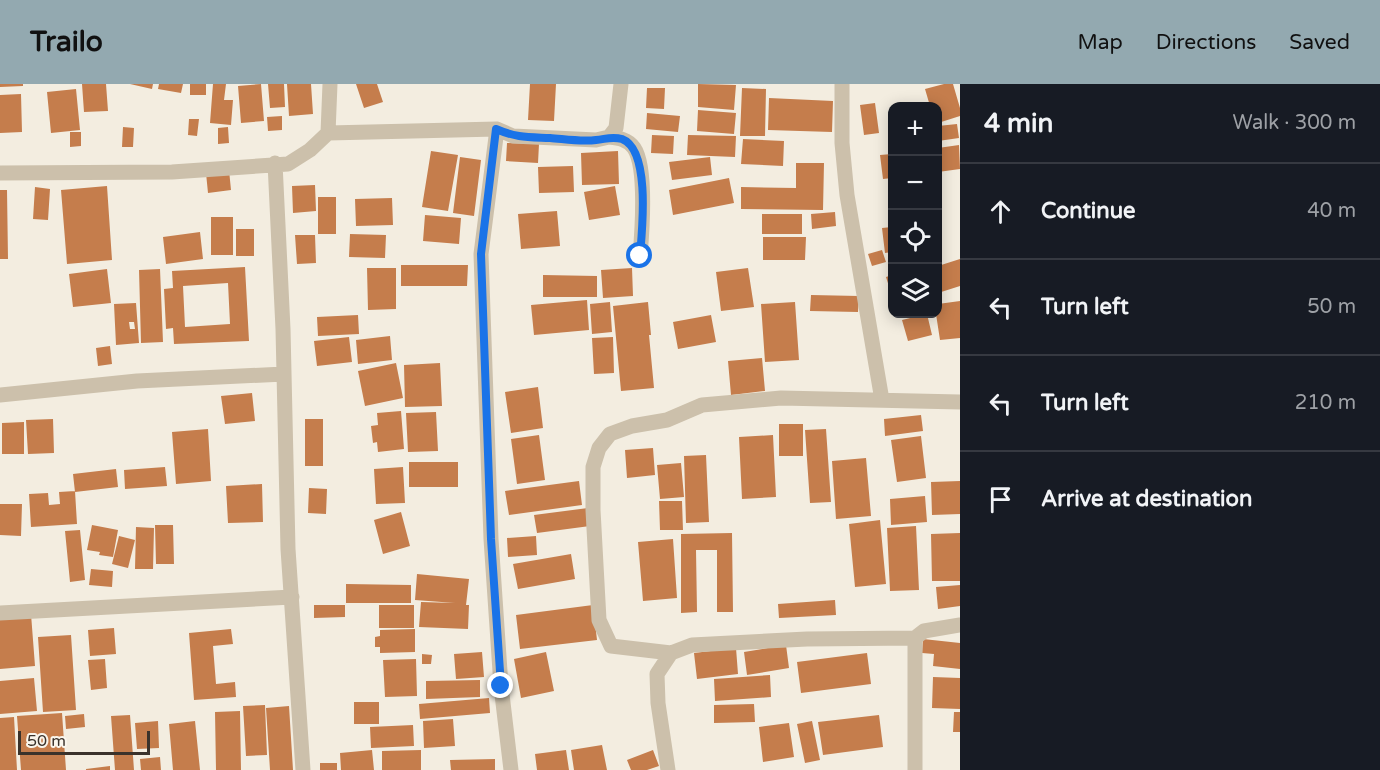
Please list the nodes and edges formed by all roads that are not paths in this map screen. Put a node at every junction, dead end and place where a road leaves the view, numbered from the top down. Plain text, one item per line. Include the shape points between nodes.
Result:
1 (330, 84) edge
2 (621, 84) edge
3 (842, 84) edge
4 (496, 129) junction
5 (328, 133) junction
6 (609, 137) junction
7 (275, 164) junction
8 (0, 173) edge
9 (640, 256) dead end
10 (284, 374) junction
11 (0, 395) edge
12 (882, 400) junction
13 (960, 402) edge
14 (291, 597) junction
15 (0, 613) edge
16 (960, 625) edge
17 (915, 638) junction
18 (671, 653) junction
19 (303, 770) edge
20 (511, 770) edge
21 (668, 770) edge
22 (915, 770) edge

1 - 5 street
2 - 6 street via 616,128
3 - 12 street via 847,195
4 - 5 street
4 - 6 street via 513,136 596,140
4 - 20 street via 481,254 491,539
5 - 7 street via 288,164
6 - 9 street via 624,140 634,148 641,175
7 - 8 street via 172,172
7 - 10 street
10 - 11 street via 137,381
10 - 14 street
12 - 13 street
12 - 18 street via 781,398 702,405 667,420 610,434 598,448 593,468 599,620 611,645
14 - 15 street
14 - 19 street
16 - 17 street via 924,631
17 - 18 street via 692,645
17 - 22 street
18 - 21 street via 657,674

